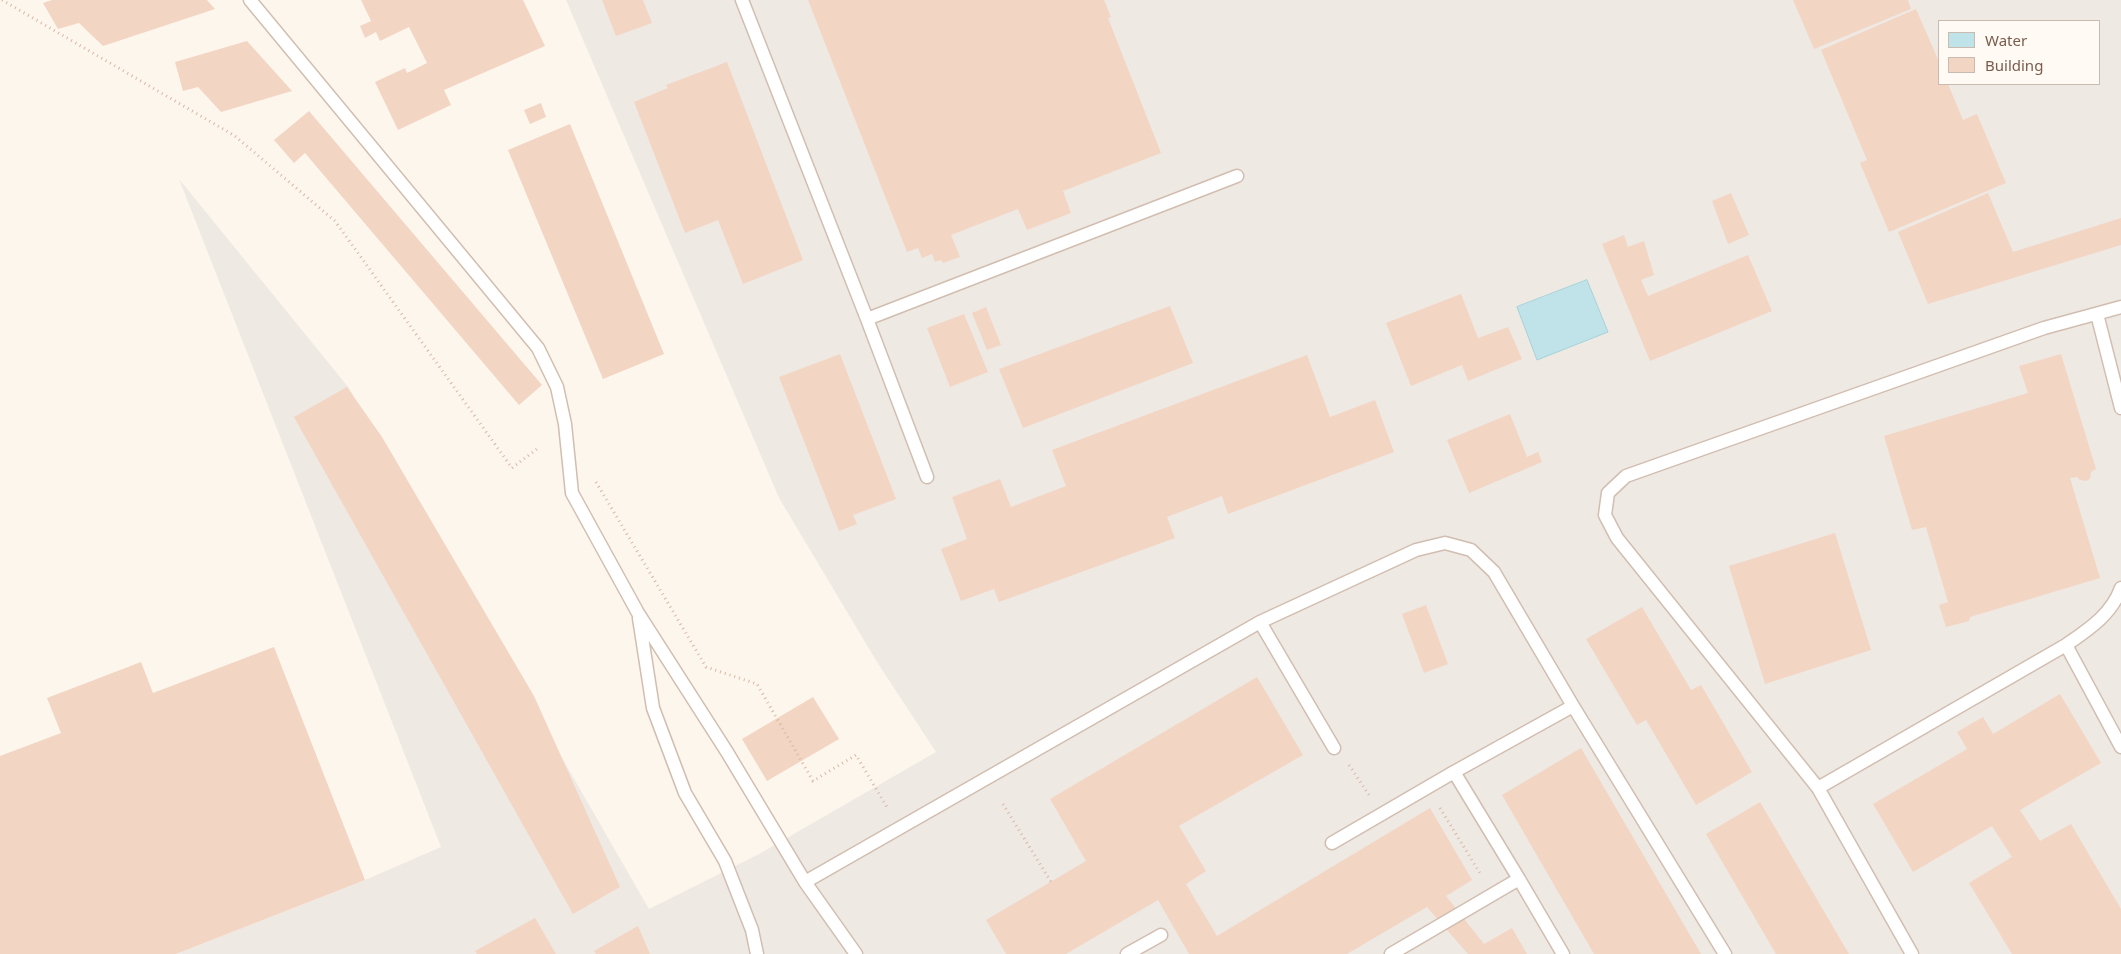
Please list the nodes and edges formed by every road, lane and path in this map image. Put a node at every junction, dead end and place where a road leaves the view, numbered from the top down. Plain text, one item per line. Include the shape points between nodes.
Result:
1 (2, 0) edge
2 (250, 0) edge
3 (742, 0) edge
4 (1237, 176) dead end
5 (2121, 307) edge
6 (2097, 314) junction
7 (867, 319) junction
8 (2121, 408) edge
9 (538, 449) dead end
10 (592, 476) dead end
11 (927, 477) dead end
12 (2121, 588) edge
13 (638, 613) junction
14 (1260, 622) junction
15 (2066, 645) junction
16 (1573, 706) junction
17 (2121, 747) edge
18 (1334, 748) dead end
19 (1355, 772) dead end
20 (1454, 772) junction
21 (1818, 788) junction
22 (1370, 797) dead end
23 (1003, 804) dead end
24 (1438, 804) dead end
25 (899, 828) junction
26 (1332, 843) dead end
27 (1519, 879) junction
28 (805, 882) junction
29 (1051, 882) dead end
30 (1494, 894) junction
31 (1162, 935) dead end
32 (757, 954) edge
33 (856, 954) edge
34 (1128, 954) edge
35 (1391, 954) edge
36 (1563, 954) edge
37 (1725, 954) edge
38 (1912, 954) edge

1 - 9 path via 235,136 335,221 512,468
2 - 13 lane via 538,348 556,387 565,424 572,493
3 - 7 lane
4 - 7 lane
5 - 6 lane
6 - 8 lane
6 - 21 lane via 2044,328 1626,476 1608,493 1606,515 1617,538
7 - 11 lane
10 - 25 path via 706,667 757,684 813,781 856,755
12 - 15 lane via 2116,602 2094,626
13 - 28 lane
13 - 32 lane via 653,708 685,792 725,861 752,930
14 - 16 lane via 1416,550 1445,543 1471,550 1494,572
14 - 18 lane
14 - 25 lane
15 - 17 lane
15 - 21 lane
16 - 20 lane
16 - 37 lane
19 - 22 path
20 - 26 lane
20 - 27 lane
21 - 38 lane
23 - 29 path
24 - 30 path
25 - 28 lane
27 - 30 lane
27 - 36 lane
28 - 33 lane
30 - 35 lane
31 - 34 lane

